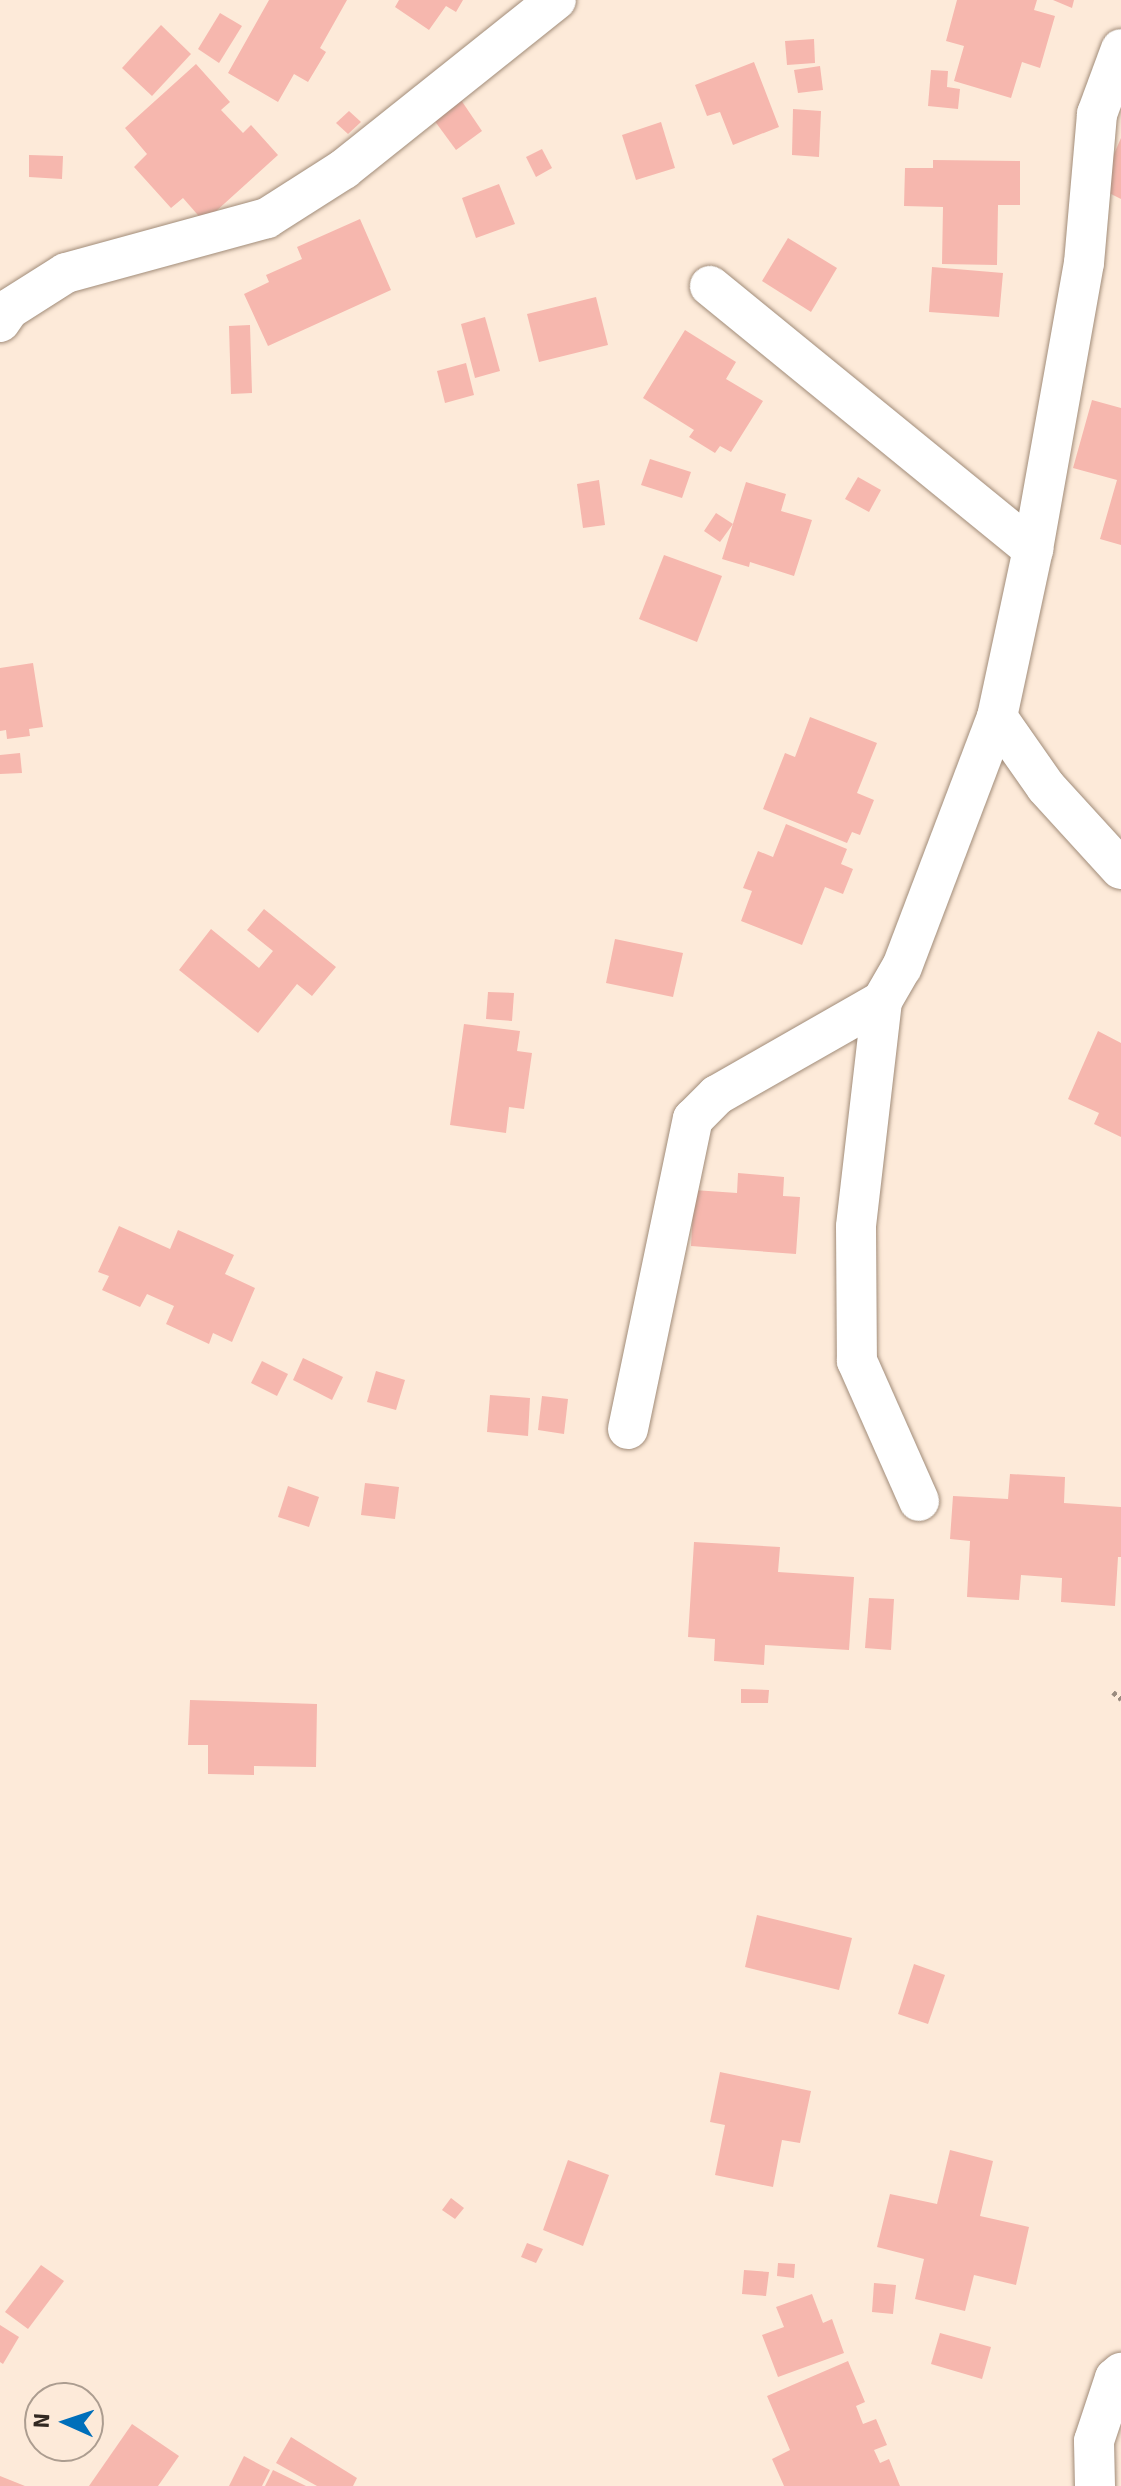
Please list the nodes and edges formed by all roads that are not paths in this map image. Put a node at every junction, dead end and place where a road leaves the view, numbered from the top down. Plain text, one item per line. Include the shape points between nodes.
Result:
1 (556, 0) edge
2 (1121, 49) edge
3 (710, 286) dead end
4 (0, 322) edge
5 (1033, 549) junction
6 (997, 717) junction
7 (1121, 869) edge
8 (882, 1001) junction
9 (628, 1429) dead end
10 (919, 1501) dead end
11 (1121, 2373) edge
12 (1095, 2486) edge

1 - 4 street via 344,169 267,218 66,273 9,309
2 - 5 street via 1097,114 1084,263
3 - 5 street
5 - 6 street
6 - 7 street via 1046,787
6 - 8 street via 902,967
8 - 9 street via 717,1095 693,1119
8 - 10 street via 856,1227 857,1361
11 - 12 street via 1094,2441

